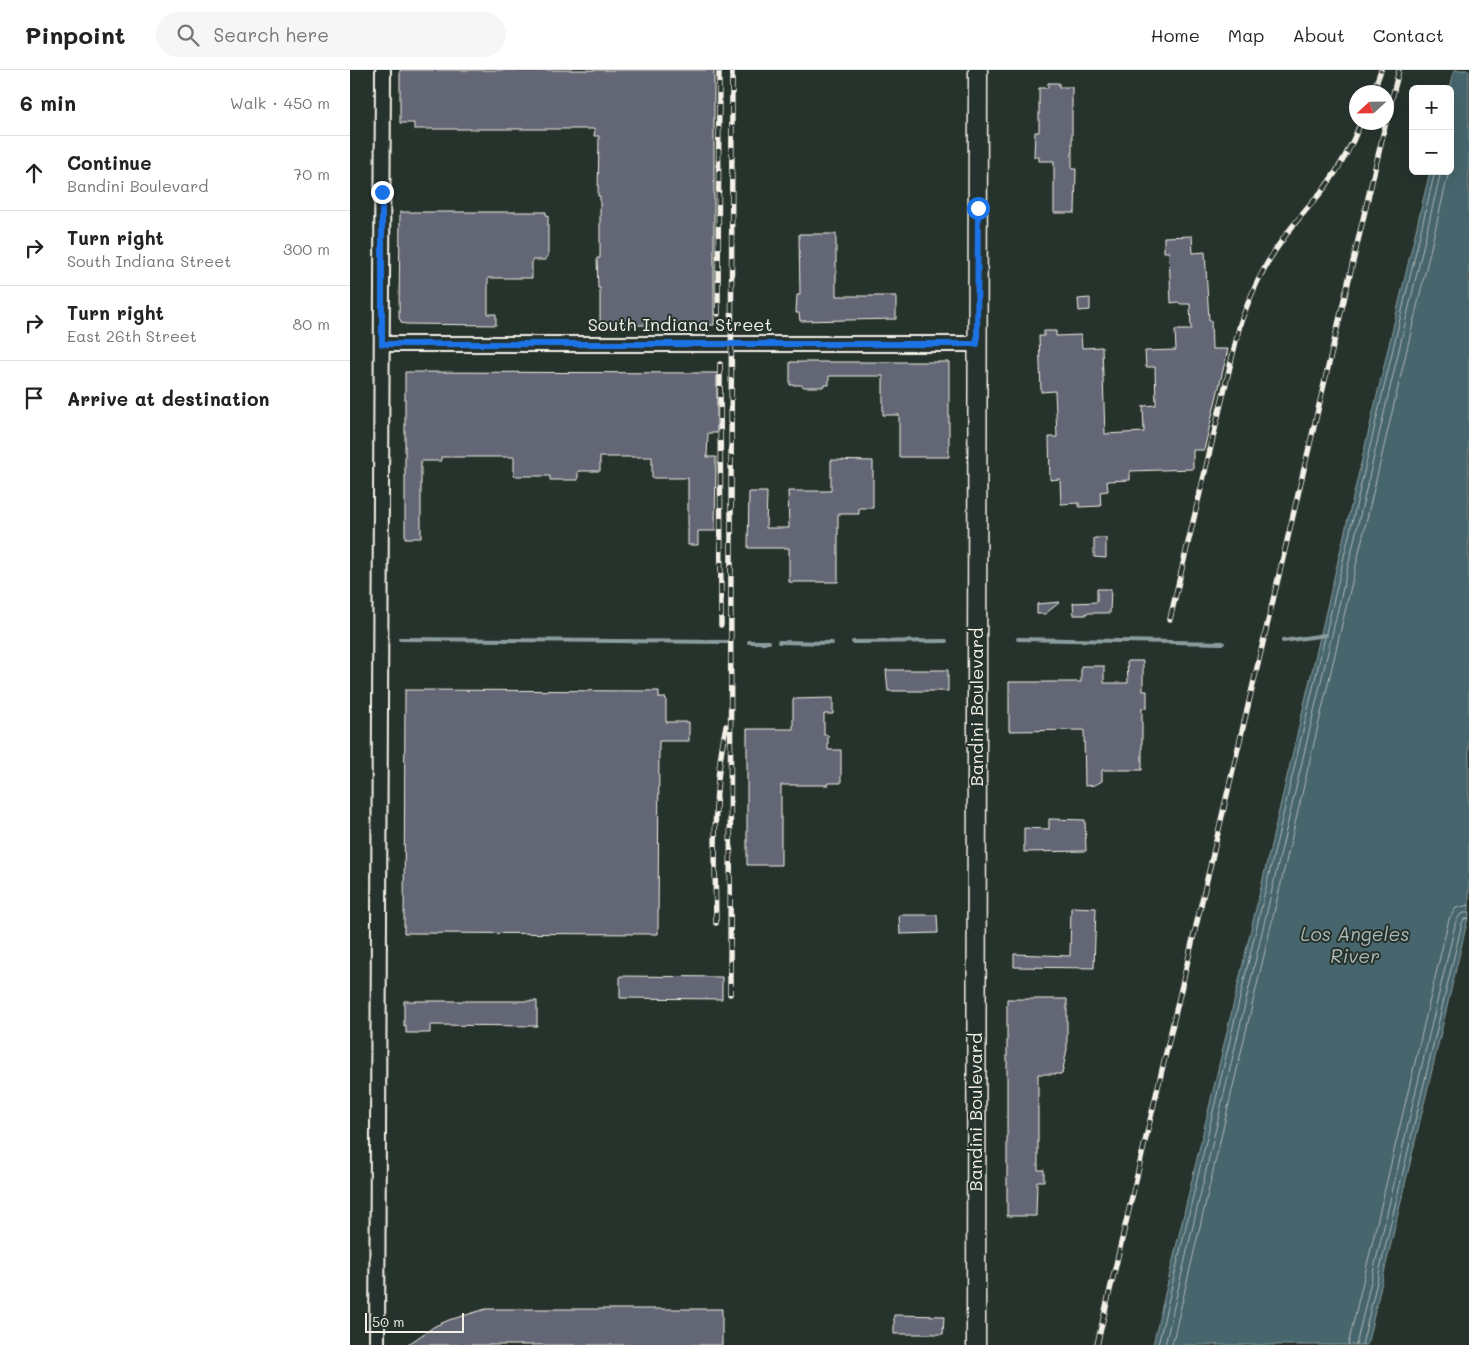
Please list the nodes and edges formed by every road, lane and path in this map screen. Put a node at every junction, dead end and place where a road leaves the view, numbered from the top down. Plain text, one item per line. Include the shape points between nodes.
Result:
1 (383, 70) edge
2 (978, 70) edge
3 (382, 344) junction
4 (977, 344) junction
5 (377, 1345) edge
6 (976, 1345) edge

1 - 3 street
2 - 4 main road, Bandini Boulevard
3 - 4 street, South Indiana Street
3 - 5 street
4 - 6 main road, Bandini Boulevard

